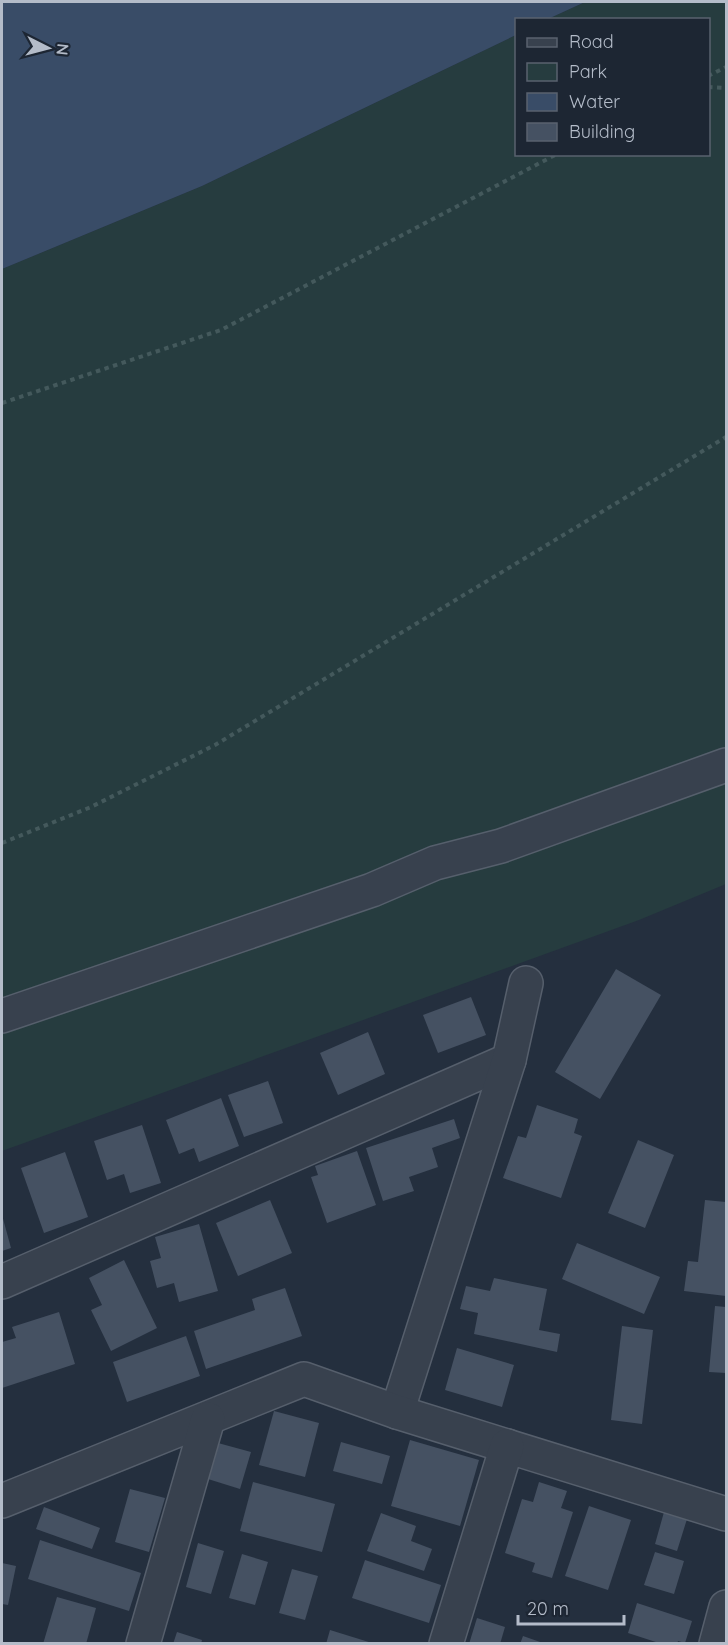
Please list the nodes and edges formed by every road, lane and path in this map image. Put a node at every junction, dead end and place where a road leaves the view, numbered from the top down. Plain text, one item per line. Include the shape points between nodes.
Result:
1 (726, 67) edge
2 (710, 75) edge
3 (710, 87) edge
4 (726, 88) edge
5 (553, 156) edge
6 (2, 403) edge
7 (726, 437) edge
8 (726, 765) edge
9 (2, 843) edge
10 (526, 983) dead end
11 (2, 1016) edge
12 (509, 1060) junction
13 (2, 1282) edge
14 (397, 1412) junction
15 (208, 1419) junction
16 (507, 1446) junction
17 (2, 1501) edge
18 (726, 1514) edge
19 (726, 1607) edge
20 (143, 1644) edge
21 (446, 1644) edge
22 (716, 1644) edge

1 - 2 path
3 - 4 path
5 - 6 path via 221,330
7 - 9 path via 215,746 91,807
8 - 11 street
10 - 12 street
12 - 13 street
12 - 14 street
14 - 15 street via 304,1379
14 - 16 street
15 - 17 street
15 - 20 street
16 - 18 street
16 - 21 street
19 - 22 street

